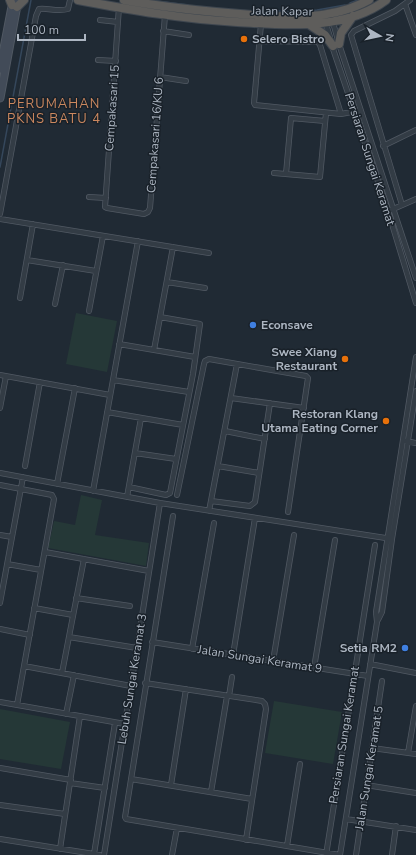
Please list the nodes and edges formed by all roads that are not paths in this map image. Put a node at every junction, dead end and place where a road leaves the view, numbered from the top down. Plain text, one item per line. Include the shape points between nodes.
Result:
1 (24, 0) edge
2 (70, 0) edge
3 (78, 0) edge
4 (124, 0) edge
5 (369, 0) edge
6 (386, 0) edge
7 (410, 0) edge
8 (14, 2) edge
9 (405, 4) junction
10 (119, 8) junction
11 (164, 15) junction
12 (353, 16) junction
13 (328, 18) junction
14 (100, 20) dead end
15 (118, 22) junction
16 (261, 24) junction
17 (310, 25) junction
18 (163, 31) junction
19 (189, 35) dead end
20 (416, 35) edge
21 (260, 41) junction
22 (336, 45) junction
23 (98, 60) dead end
24 (116, 61) junction
25 (0, 69) edge
26 (160, 77) junction
27 (186, 81) dead end
28 (0, 98) edge
29 (361, 110) junction
30 (355, 112) junction
31 (326, 113) junction
32 (341, 114) junction
33 (325, 121) junction
34 (416, 130) edge
35 (383, 146) junction
36 (274, 173) dead end
37 (286, 174) junction
38 (89, 197) dead end
39 (106, 198) junction
40 (416, 199) edge
41 (402, 205) junction
42 (107, 208) joint
43 (393, 209) junction
44 (388, 211) junction
45 (0, 214) edge
46 (0, 219) edge
47 (33, 224) junction
48 (103, 236) junction
49 (138, 241) junction
50 (173, 247) junction
51 (209, 253) dead end
52 (26, 260) junction
53 (63, 265) junction
54 (96, 271) junction
55 (416, 278) edge
56 (167, 282) junction
57 (205, 288) dead end
58 (20, 298) dead end
59 (416, 302) edge
60 (55, 304) dead end
61 (89, 311) dead end
62 (160, 317) junction
63 (119, 344) junction
64 (154, 350) junction
65 (194, 357) junction
66 (416, 357) edge
67 (237, 364) junction
68 (0, 375) edge
69 (6, 376) junction
70 (113, 380) junction
71 (40, 382) junction
72 (75, 388) junction
73 (416, 391) edge
74 (190, 392) junction
75 (110, 395) junction
76 (231, 398) junction
77 (270, 403) junction
78 (0, 408) edge
79 (304, 408) junction
80 (107, 412) junction
81 (141, 418) junction
82 (183, 424) junction
83 (224, 431) junction
84 (264, 439) junction
85 (405, 441) junction
86 (416, 443) edge
87 (135, 453) junction
88 (176, 459) junction
89 (24, 466) dead end
90 (218, 466) junction
91 (0, 473) edge
92 (259, 473) junction
93 (23, 478) junction
94 (57, 484) junction
95 (0, 487) edge
96 (129, 487) junction
97 (21, 489) junction
98 (92, 491) junction
99 (177, 495) dead end
100 (128, 497) junction
101 (211, 501) junction
102 (160, 503) junction
103 (209, 511) junction
104 (288, 512) dead end
105 (173, 516) dead end
106 (255, 518) junction
107 (214, 523) dead end
108 (0, 535) edge
109 (294, 535) dead end
110 (12, 537) junction
111 (390, 539) junction
112 (335, 540) dead end
113 (375, 545) dead end
114 (45, 552) junction
115 (84, 559) junction
116 (7, 564) junction
117 (41, 570) junction
118 (0, 571) edge
119 (149, 571) junction
120 (6, 572) junction
121 (76, 598) junction
122 (0, 603) edge
123 (130, 606) dead end
124 (34, 608) junction
125 (73, 615) junction
126 (0, 630) edge
127 (30, 635) junction
128 (69, 636) junction
129 (152, 642) junction
130 (137, 648) junction
131 (192, 649) junction
132 (233, 655) junction
133 (273, 661) junction
134 (370, 664) junction
135 (24, 666) junction
136 (314, 668) junction
137 (416, 672) edge
138 (62, 673) junction
139 (354, 674) junction
140 (74, 675) junction
141 (368, 676) junction
142 (232, 677) dead end
143 (382, 682) dead end
144 (146, 683) junction
145 (131, 686) junction
146 (186, 689) junction
147 (228, 696) junction
148 (0, 702) edge
149 (17, 705) junction
150 (416, 706) edge
151 (66, 714) junction
152 (80, 716) junction
153 (115, 723) junction
154 (125, 724) junction
155 (372, 748) junction
156 (408, 753) junction
157 (416, 754) edge
158 (300, 764) dead end
159 (0, 768) edge
160 (131, 779) junction
161 (70, 781) junction
162 (171, 785) junction
163 (366, 785) junction
164 (105, 788) junction
165 (211, 792) junction
166 (416, 793) edge
167 (252, 799) junction
168 (0, 805) edge
169 (66, 814) junction
170 (346, 819) junction
171 (360, 821) junction
172 (396, 826) junction
173 (177, 828) junction
174 (416, 830) edge
175 (0, 839) edge
176 (246, 840) junction
177 (287, 846) junction
178 (60, 849) junction
179 (94, 854) edge
180 (326, 854) edge
181 (100, 855) edge
182 (104, 855) edge
183 (172, 855) edge
184 (340, 855) edge
185 (356, 855) edge
186 (392, 855) edge

1 - 8 highway
2 - 45 street via 68,10 39,9 36,16
3 - 10 highway, Jalan Kapar
4 - 13 highway, Jalan Kapar via 195,11
5 - 13 highway, Jalan Kapar
6 - 12 highway, Jalan Kapar
7 - 9 street
8 - 25 main road
8 - 28 main road
9 - 20 street
9 - 35 street via 396,12 354,31 351,36
10 - 11 highway, Jalan Kapar
10 - 15 street, Cempakasari 15
11 - 16 highway, Jalan Kapar
11 - 18 street, Cempakasari 16/KU 6
12 - 13 highway, Jalan Kapar
12 - 22 highway
13 - 17 highway, Jalan Kapar
13 - 22 street, Persiaran Sungai Keramat
13 - 22 street, Persiaran Sungai Keramat
14 - 15 street
15 - 24 street, Cempakasari 15
16 - 17 highway, Jalan Kapar
16 - 21 street
17 - 22 highway
18 - 19 street
18 - 26 street, Cempakasari 16/KU 6
21 - 31 street via 255,106
21 - 32 street via 318,42
22 - 29 street, Persiaran Sungai Keramat
22 - 30 street, Persiaran Sungai Keramat
23 - 24 street
24 - 39 street, Cempakasari 15
26 - 27 street
26 - 42 street, Cempakasari 16/KU 6 via 149,211 144,214
29 - 30 street
29 - 43 street, Persiaran Sungai Keramat
30 - 32 street
30 - 44 street, Persiaran Sungai Keramat
31 - 32 street
31 - 33 street
33 - 37 street via 291,118
33 - 37 street via 320,177
34 - 35 street
35 - 41 street
36 - 37 street
38 - 39 street
39 - 42 street, Cempakasari 15
40 - 41 street
41 - 43 street
43 - 44 street
43 - 55 street, Persiaran Sungai Keramat
44 - 59 street, Persiaran Sungai Keramat
46 - 47 street
47 - 48 street
47 - 52 street
48 - 49 street
48 - 54 street
49 - 50 street
49 - 63 street
50 - 51 street
50 - 56 street
52 - 53 street
52 - 58 street
53 - 54 street
53 - 60 street
54 - 61 street
56 - 57 street
56 - 62 street
62 - 64 street
62 - 65 street via 199,324
63 - 64 street
63 - 70 street
64 - 65 street
65 - 74 street
66 - 85 street, Persiaran Sungai Keramat
67 - 76 street
67 - 79 street via 306,376 308,381
67 - 99 street via 205,360
68 - 69 street
69 - 71 street
69 - 78 street
70 - 74 street
70 - 75 street
71 - 72 street
71 - 89 street
72 - 75 street
72 - 94 street
73 - 85 street, Persiaran Sungai Keramat
74 - 82 street
75 - 80 street
76 - 77 street
76 - 83 street
77 - 79 street
77 - 84 street
79 - 104 street
80 - 81 street
80 - 98 street
81 - 82 street
81 - 87 street
82 - 88 street
83 - 84 street
83 - 90 street
84 - 92 street
85 - 86 street
85 - 111 street, Persiaran Sungai Keramat
87 - 88 street
87 - 96 street
88 - 96 street via 169,494
90 - 92 street
90 - 101 street
91 - 93 street
92 - 101 street via 253,505
93 - 94 street
93 - 97 street
94 - 98 street
95 - 97 street
96 - 100 street
97 - 110 street
97 - 114 street via 52,495 54,499
98 - 100 street
100 - 102 street
101 - 103 street
102 - 103 street
102 - 119 street, Lebuh Sungai Keramat 3
103 - 106 street
105 - 129 street
106 - 111 street
106 - 132 street
107 - 131 street
108 - 110 street
109 - 133 street
110 - 116 street
111 - 134 street, Persiaran Sungai Keramat via 376,612 377,622
112 - 136 street
113 - 139 street, Persiaran Sungai Keramat
114 - 115 street
114 - 117 street
115 - 119 street
115 - 121 street
116 - 117 street
116 - 120 street
117 - 124 street
118 - 120 street
119 - 130 street, Lebuh Sungai Keramat 3
120 - 122 street
121 - 123 street
121 - 125 street
124 - 125 street
124 - 127 street
125 - 128 street
126 - 127 street
127 - 135 street
128 - 130 street
128 - 138 street
129 - 131 street, Jalan Sungai Keramat 9
129 - 144 street
130 - 145 street, Lebuh Sungai Keramat 3
131 - 132 street, Jalan Sungai Keramat 9
132 - 133 street, Jalan Sungai Keramat 9
133 - 136 street, Jalan Sungai Keramat 9
134 - 137 street
134 - 141 street, Persiaran Sungai Keramat
135 - 138 street
135 - 149 street
136 - 139 street, Jalan Sungai Keramat 9
138 - 140 street
139 - 141 street, Jalan Sungai Keramat 9
139 - 180 street, Persiaran Sungai Keramat
140 - 145 street
140 - 151 street
141 - 170 street, Persiaran Sungai Keramat
142 - 147 street
143 - 155 street, Jalan Sungai Keramat 5
144 - 146 street
144 - 160 street
145 - 154 street, Lebuh Sungai Keramat 3
146 - 147 street
146 - 162 street
147 - 165 street
147 - 167 street via 262,701 265,704
148 - 149 street
149 - 151 street
150 - 156 street
151 - 152 street
152 - 153 street
152 - 161 street
153 - 154 street
153 - 164 street
154 - 182 street, Lebuh Sungai Keramat 3
155 - 156 street
155 - 163 street, Jalan Sungai Keramat 5
156 - 157 street
158 - 177 street
159 - 161 street
160 - 162 street
160 - 173 street via 126,819
161 - 164 street
161 - 169 street
162 - 165 street
163 - 166 street
163 - 171 street, Jalan Sungai Keramat 5
164 - 179 street
165 - 167 street
167 - 176 street
168 - 169 street
169 - 178 street
170 - 171 street
170 - 184 street, Persiaran Sungai Keramat
171 - 172 street
171 - 185 street, Jalan Sungai Keramat 5
172 - 174 street
172 - 186 street
173 - 176 street
173 - 183 street
175 - 178 street
176 - 177 street
177 - 180 street
178 - 179 street
179 - 181 street
180 - 184 street

